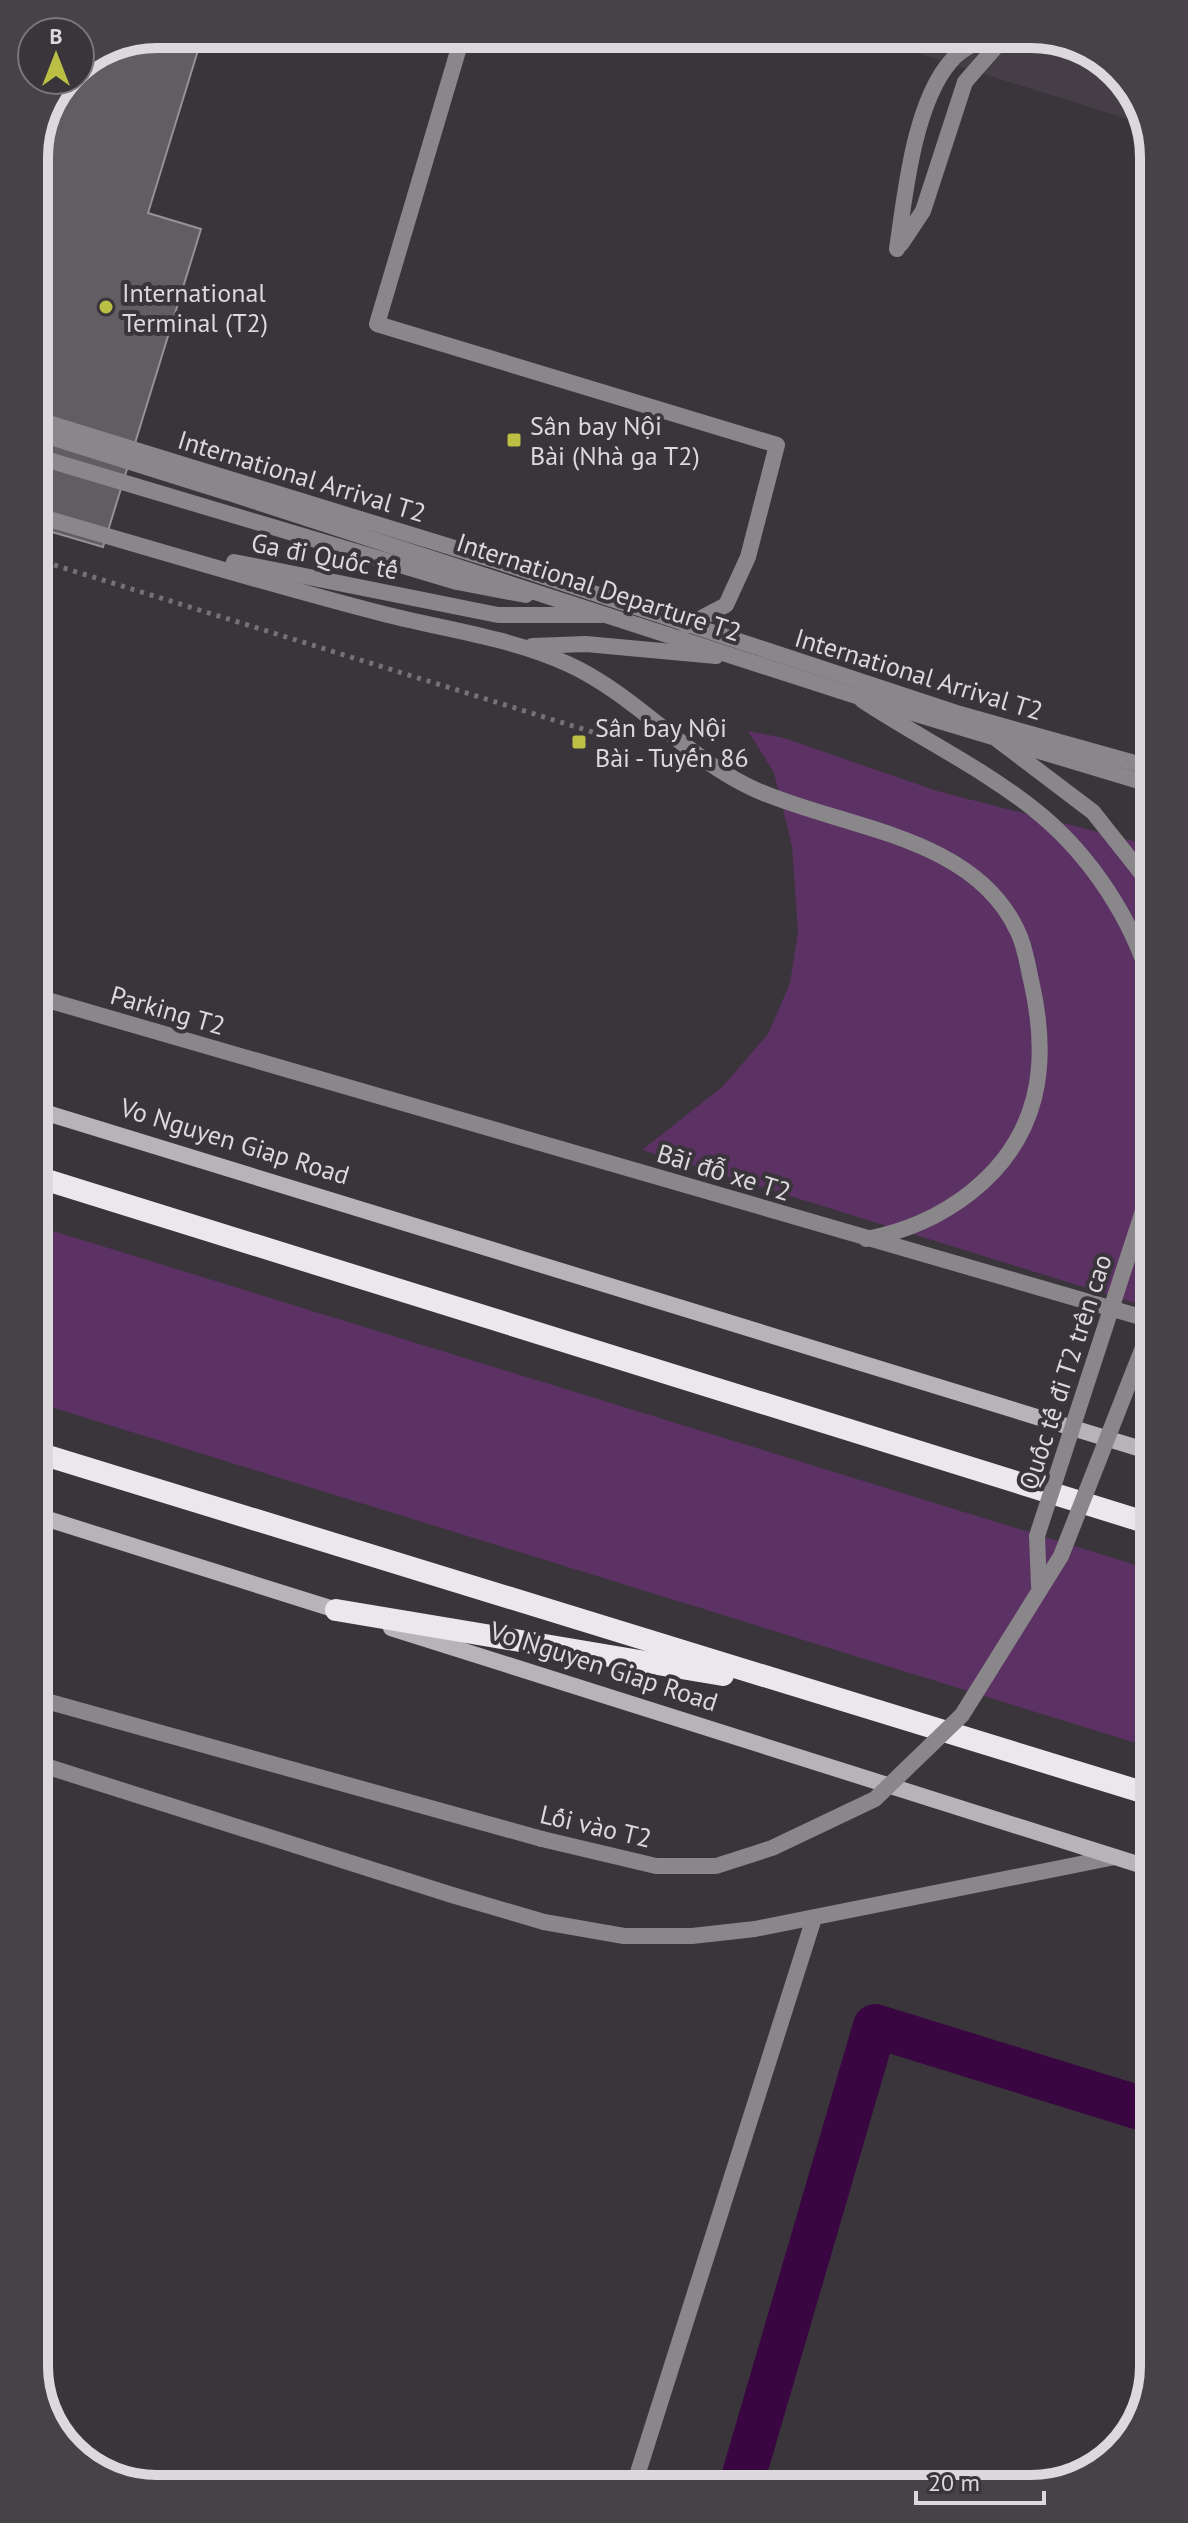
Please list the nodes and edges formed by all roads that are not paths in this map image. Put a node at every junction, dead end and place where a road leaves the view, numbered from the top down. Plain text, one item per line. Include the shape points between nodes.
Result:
1 (459, 48) edge
2 (967, 48) edge
3 (995, 48) edge
4 (48, 423) edge
5 (48, 436) edge
6 (48, 460) edge
7 (48, 509) edge
8 (48, 519) edge
9 (611, 615) junction
10 (686, 626) junction
11 (526, 647) junction
12 (834, 674) junction
13 (859, 697) junction
14 (960, 714) junction
15 (1140, 764) edge
16 (1140, 781) edge
17 (1140, 870) edge
18 (1140, 947) edge
19 (48, 1000) edge
20 (48, 1113) edge
21 (48, 1180) edge
22 (1140, 1220) edge
23 (866, 1239) junction
24 (1140, 1319) edge
25 (1140, 1348) edge
26 (1140, 1449) edge
27 (48, 1456) edge
28 (48, 1519) edge
29 (1140, 1521) edge
30 (1039, 1586) junction
31 (336, 1610) junction
32 (811, 1690) junction
33 (48, 1702) edge
34 (48, 1767) edge
35 (1140, 1791) edge
36 (1115, 1857) junction
37 (1140, 1865) edge
38 (814, 1918) junction
39 (637, 2475) edge

1 - 10 lane via 377,324 777,445 748,557 726,605
2 - 3 lane via 951,60 938,81 910,168 897,249 923,211 965,82
4 - 10 lane, International Arrival T2 via 490,559
5 - 9 lane, International Departure T2, bridge
6 - 10 lane via 457,582
7 - 9 lane, Ga đi Quốc tế, bridge via 214,558 498,615
8 - 11 lane via 376,612
9 - 13 lane, International Departure T2, bridge
10 - 12 lane, International Arrival T2
11 - 12 lane via 642,647
11 - 23 lane via 596,679 696,754 754,789 923,847 959,867 989,891 1016,927 1040,1027 1037,1087 1024,1123 993,1174 965,1197 913,1228
12 - 14 lane, International Arrival T2
13 - 16 lane, International Departure T2, bridge
13 - 18 lane, bridge via 1042,816 1084,860
14 - 15 lane, International Arrival T2
14 - 17 lane via 1093,812
19 - 23 lane, Parking T2
20 - 26 main road, Vo Nguyen Giap Road
21 - 29 highway
22 - 30 lane, Quốc tế đi T2 trên cao, bridge via 1037,1536
23 - 24 lane
25 - 30 lane, Lối vào T2, bridge via 1061,1556
27 - 32 highway, Vo Nguyen Giap Road
28 - 31 main road, Vo Nguyen Giap Road
30 - 33 lane, Lối vào T2, bridge via 962,1715 875,1799 772,1848 716,1866 656,1866 542,1839
31 - 32 highway
31 - 36 main road, Vo Nguyen Giap Road
32 - 35 highway, Vo Nguyen Giap Road
34 - 38 lane via 544,1922 624,1936 692,1936
36 - 37 main road, Vo Nguyen Giap Road
36 - 38 lane
38 - 39 lane

